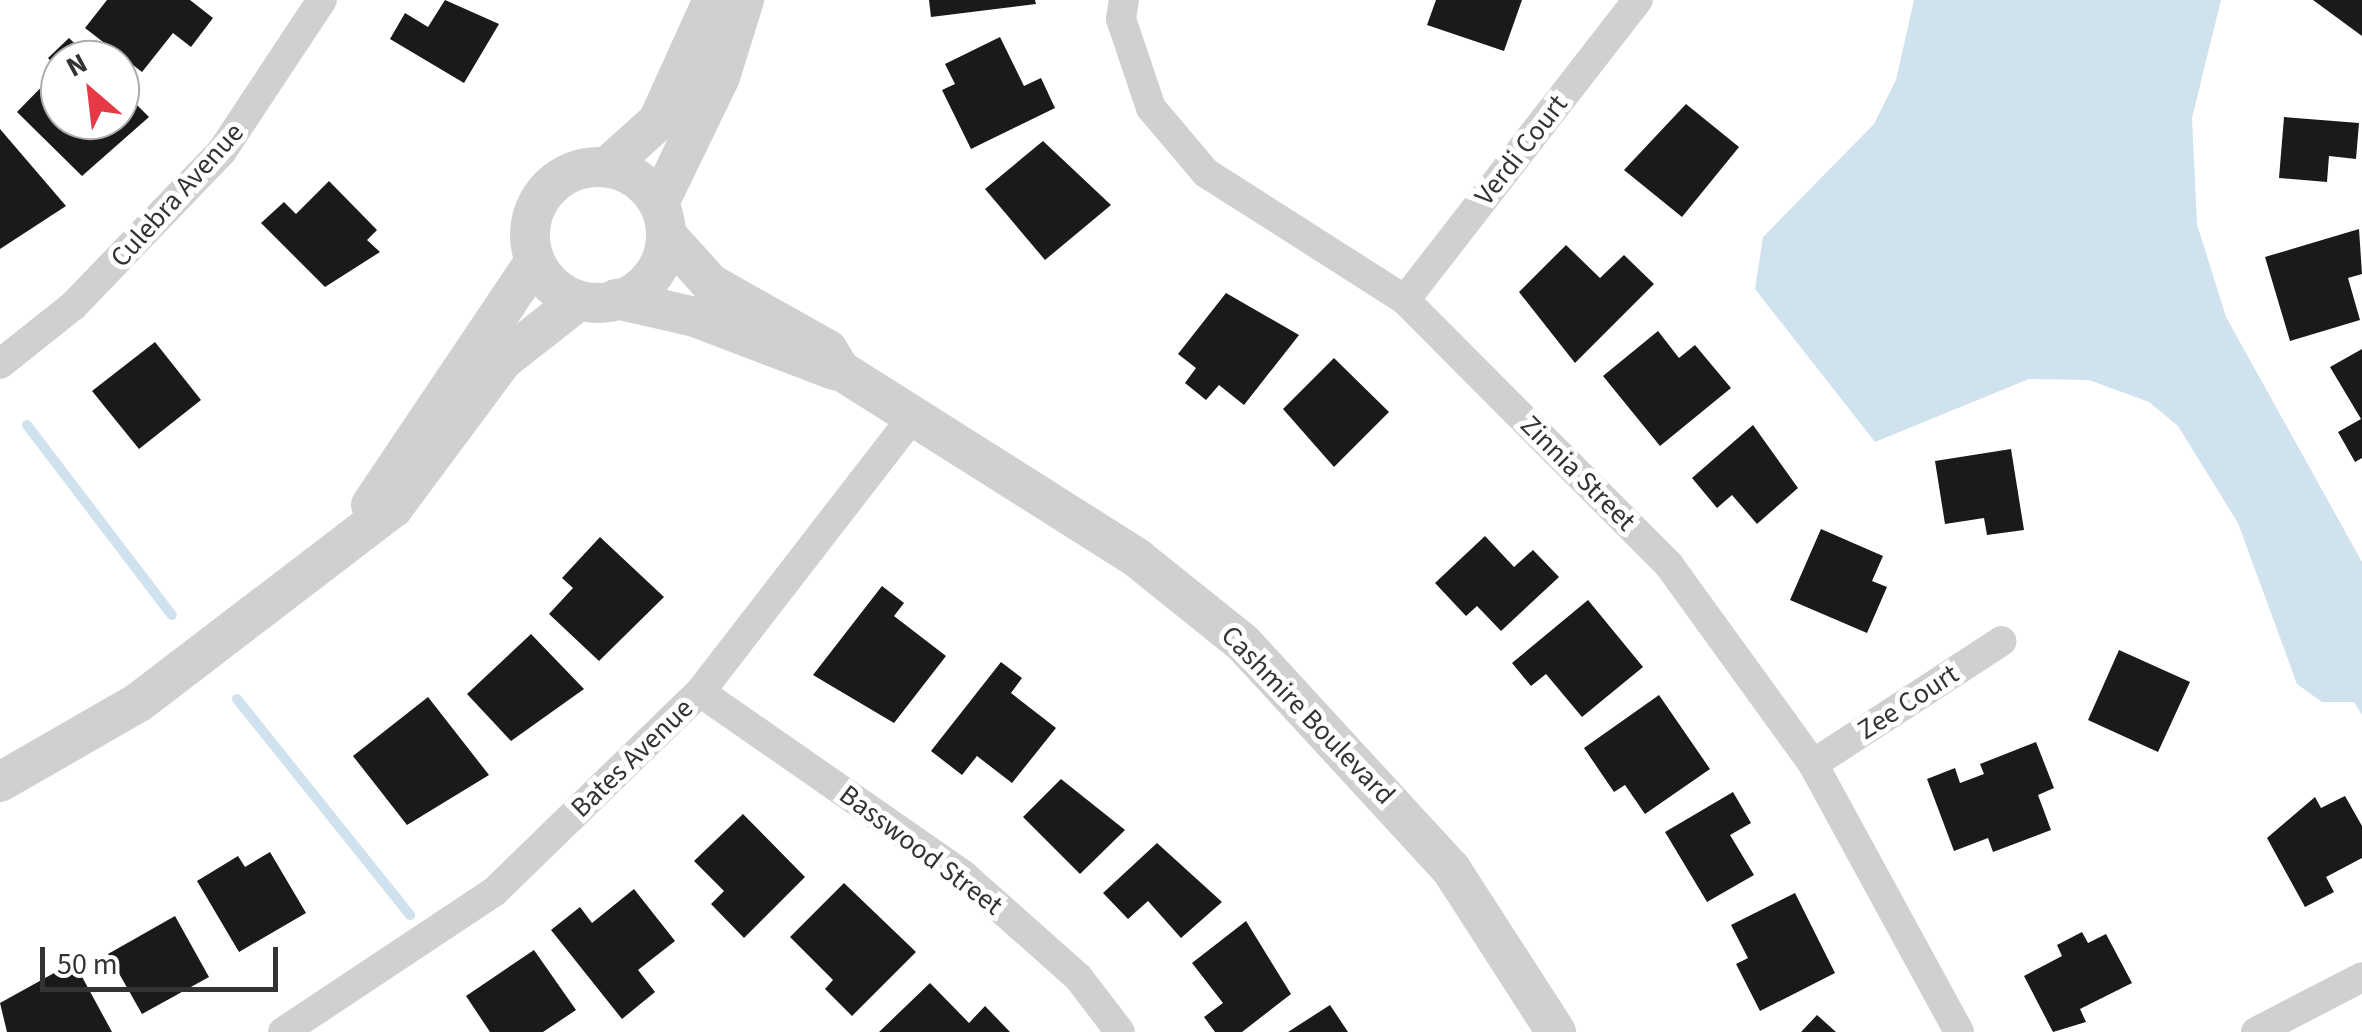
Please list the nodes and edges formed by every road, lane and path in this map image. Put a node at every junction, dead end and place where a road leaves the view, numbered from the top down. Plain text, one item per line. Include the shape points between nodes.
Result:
1 (322, 0) edge
2 (712, 0) edge
3 (744, 0) edge
4 (1124, 0) edge
5 (1638, 0) edge
6 (608, 166) junction
7 (664, 221) junction
8 (534, 262) junction
9 (596, 300) junction
10 (1404, 300) junction
11 (0, 364) edge
12 (840, 370) junction
13 (914, 415) junction
14 (368, 519) junction
15 (2002, 641) dead end
16 (700, 692) junction
17 (1814, 764) junction
18 (0, 782) edge
19 (2362, 976) edge
20 (283, 1032) edge
21 (1120, 1032) edge
22 (1556, 1032) edge
23 (1958, 1032) edge
24 (2256, 1032) edge

1 - 11 street, Culebra Avenue via 222,151 73,306
2 - 6 street via 658,121
3 - 7 street
4 - 10 street, Zinnia Street via 1121,19 1151,108 1206,173
5 - 10 street, Verdi Court
6 - 7 street
6 - 8 street via 544,190 529,226
7 - 9 street via 654,277
7 - 12 street, Cashmire Boulevard via 711,284 828,350
8 - 9 street
8 - 14 street via 374,494
9 - 12 street, Cashmire Boulevard via 695,317 815,369
9 - 14 street via 522,339 432,466 393,508
10 - 17 street, Zinnia Street via 1669,565
12 - 13 street, Cashmire Boulevard
13 - 16 street, Bates Avenue
13 - 22 street, Cashmire Boulevard via 1137,558 1243,643 1451,870
14 - 18 street via 154,691
15 - 17 street, Zee Court
16 - 20 street, Bates Avenue via 494,892
16 - 21 street, Basswood Street via 962,874 1078,977
17 - 23 street, Zinnia Street
19 - 24 street

